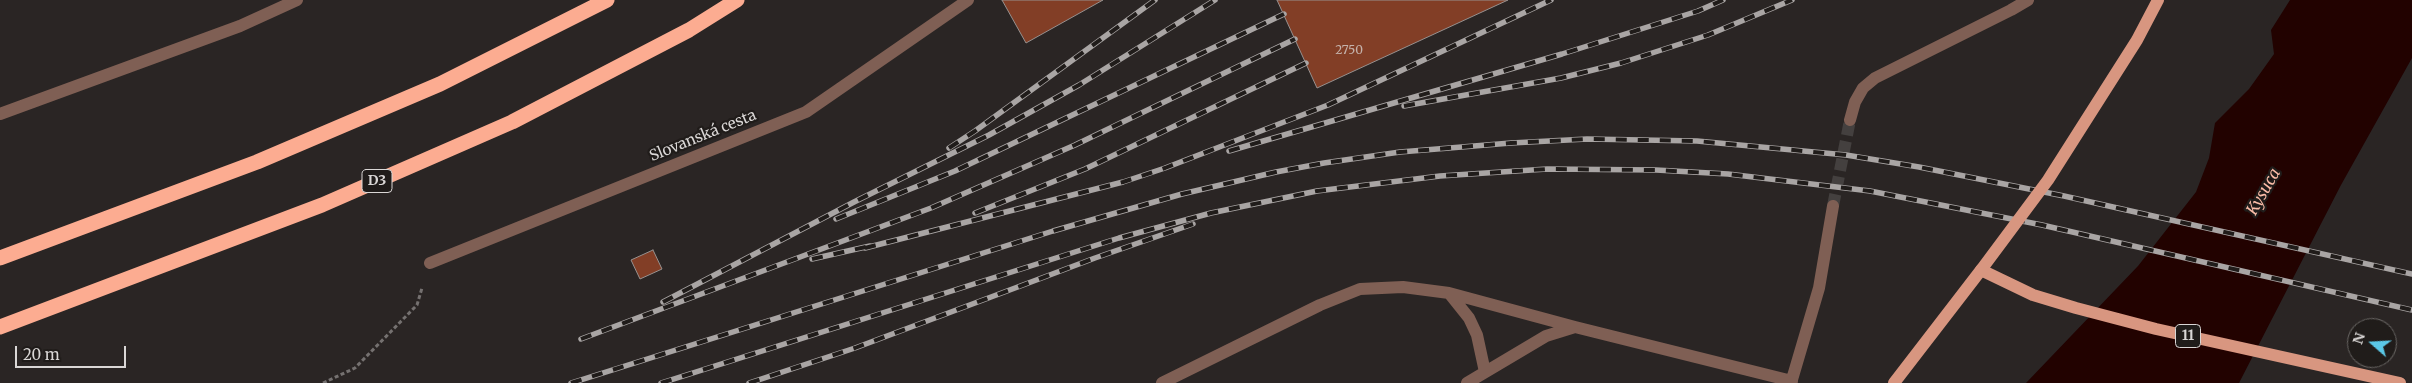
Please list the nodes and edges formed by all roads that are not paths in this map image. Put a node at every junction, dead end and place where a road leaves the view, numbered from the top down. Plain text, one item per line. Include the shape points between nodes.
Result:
1 (297, 0) edge
2 (607, 0) edge
3 (737, 0) edge
4 (968, 0) edge
5 (2028, 0) edge
6 (2158, 0) edge
7 (0, 114) edge
8 (1850, 120) tunnel mouth
9 (1833, 206) tunnel mouth
10 (0, 258) edge
11 (430, 263) road end
12 (1981, 270) junction
13 (1449, 293) junction
14 (0, 327) edge
15 (1575, 327) junction
16 (1485, 372) junction
17 (1792, 382) edge
18 (1162, 383) edge
19 (1467, 383) edge
20 (1894, 383) edge
21 (2400, 383) edge

1 - 7 street via 240,26
2 - 10 highway via 440,84 376,112 257,162
3 - 14 highway, D3 via 689,30 512,122 322,205
4 - 11 street, Slovanská cesta via 806,112
5 - 8 street via 1875,78 1863,88
6 - 12 main road, bridge via 2137,40 2048,180
9 - 17 street via 1819,288
12 - 20 main road
12 - 21 main road, 11 via 2033,295 2076,308
13 - 15 street
13 - 16 street via 1469,318 1477,335
13 - 18 street via 1403,287 1360,289 1320,305
15 - 16 street via 1546,336
15 - 17 street
16 - 19 street

